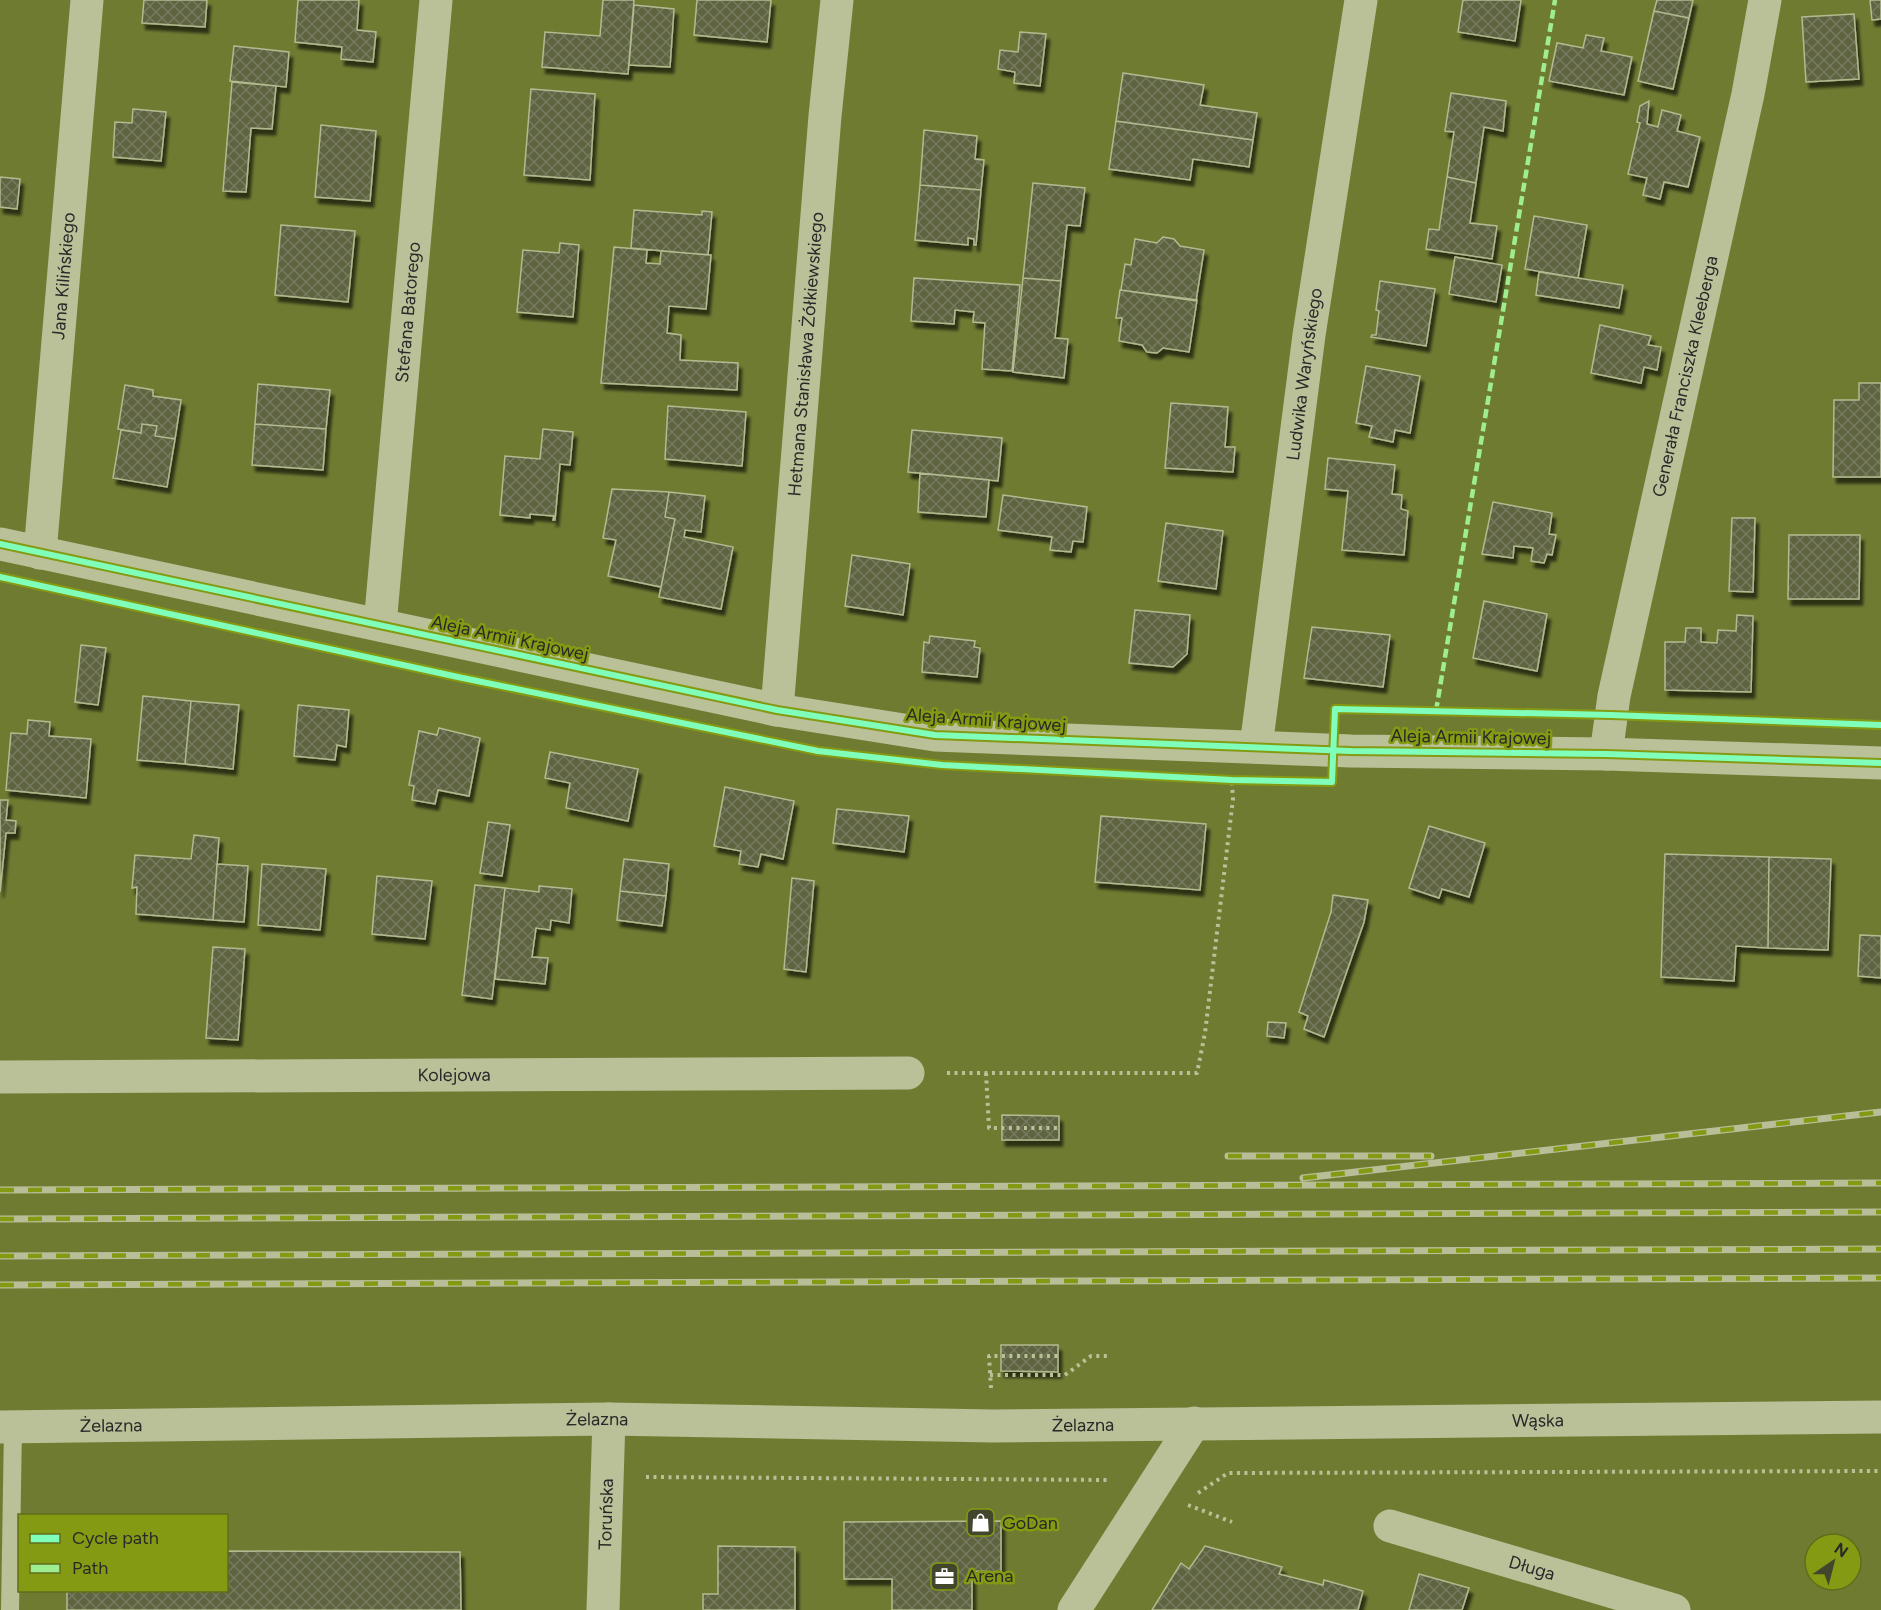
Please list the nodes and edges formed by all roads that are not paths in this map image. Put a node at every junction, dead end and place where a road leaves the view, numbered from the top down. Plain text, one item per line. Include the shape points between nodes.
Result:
1 (87, 0) edge
2 (436, 0) edge
3 (837, 0) edge
4 (1361, 0) edge
5 (1765, 0) edge
6 (0, 544) edge
7 (40, 553) junction
8 (380, 625) junction
9 (777, 710) junction
10 (1256, 747) junction
11 (1606, 754) junction
12 (1881, 763) edge
13 (908, 1073) road end
14 (0, 1077) edge
15 (1881, 1417) edge
16 (609, 1419) junction
17 (1194, 1423) junction
18 (6, 1427) edge
19 (1390, 1526) dead end
20 (10, 1610) edge
21 (603, 1610) edge
22 (1074, 1610) edge
23 (1674, 1610) edge

1 - 7 street, Jana Kilińskiego
2 - 8 street, Stefana Batorego
3 - 9 street, Hetmana Stanisława Żółkiewskiego
4 - 10 street, Ludwika Waryńskiego via 1309,335
5 - 11 street, Generała Franciszka Kleeberga via 1748,94 1614,696
6 - 7 street, Aleja Armii Krajowej
7 - 8 street, Aleja Armii Krajowej
8 - 9 street, Aleja Armii Krajowej
9 - 10 street, Aleja Armii Krajowej via 935,735
10 - 11 street, Aleja Armii Krajowej
11 - 12 street, Aleja Armii Krajowej
13 - 14 street, Kolejowa
15 - 17 street, Wąska
16 - 17 street, Żelazna via 993,1426
16 - 18 street, Żelazna
16 - 21 street, Toruńska
17 - 22 street
18 - 20 lane
19 - 23 street, Długa

